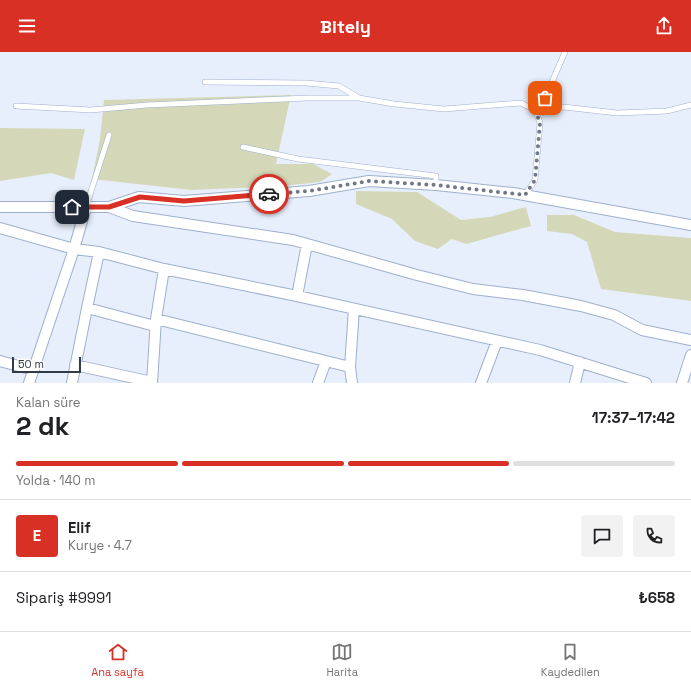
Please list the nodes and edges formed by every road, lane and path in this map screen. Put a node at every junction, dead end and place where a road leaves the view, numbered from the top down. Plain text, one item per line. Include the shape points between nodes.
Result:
1 (565, 52) edge
2 (205, 82) dead end
3 (359, 98) junction
4 (691, 105) edge
5 (16, 106) dead end
6 (547, 109) junction
7 (535, 110) junction
8 (109, 135) dead end
9 (243, 147) dead end
10 (436, 185) junction
11 (525, 195) junction
12 (0, 207) edge
13 (86, 207) junction
14 (109, 207) junction
15 (691, 224) edge
16 (0, 228) edge
17 (307, 244) junction
18 (74, 249) junction
19 (99, 252) junction
20 (164, 269) junction
21 (297, 296) junction
22 (86, 308) junction
23 (354, 309) junction
24 (155, 323) junction
25 (497, 340) junction
26 (691, 340) edge
27 (691, 355) edge
28 (326, 360) junction
29 (0, 361) edge
30 (580, 362) junction
31 (75, 365) junction
32 (350, 366) junction
33 (34, 370) junction
34 (29, 383) edge
35 (72, 383) edge
36 (152, 383) edge
37 (318, 383) edge
38 (352, 383) edge
39 (480, 383) edge
40 (575, 383) edge
41 (646, 383) edge
42 (682, 383) edge

1 - 6 lane via 545,98
2 - 3 lane via 306,82 340,86
3 - 5 lane via 147,104 91,110
3 - 7 lane via 444,109 521,102
4 - 6 lane via 667,111 617,113 564,107
6 - 7 lane
7 - 11 lane via 540,123 535,180
8 - 13 lane
9 - 10 lane via 298,158 436,176
10 - 11 street
10 - 14 street via 369,181 309,191 184,201 140,197
11 - 15 street
12 - 13 street
13 - 14 street
13 - 18 street
14 - 17 street via 133,216
16 - 18 street
17 - 21 street
17 - 26 street via 473,290 523,295 581,306 614,315 642,330
18 - 19 street
18 - 33 street
19 - 20 street
19 - 22 street
20 - 21 street
20 - 24 street
21 - 23 street
22 - 24 street
22 - 31 street
23 - 25 street
23 - 32 street
24 - 28 street
24 - 36 street
25 - 30 street
25 - 39 street
27 - 42 street
28 - 32 street
28 - 37 street
29 - 33 street
30 - 40 street
30 - 41 street
31 - 35 street
31 - 36 street
32 - 38 street
33 - 34 street

